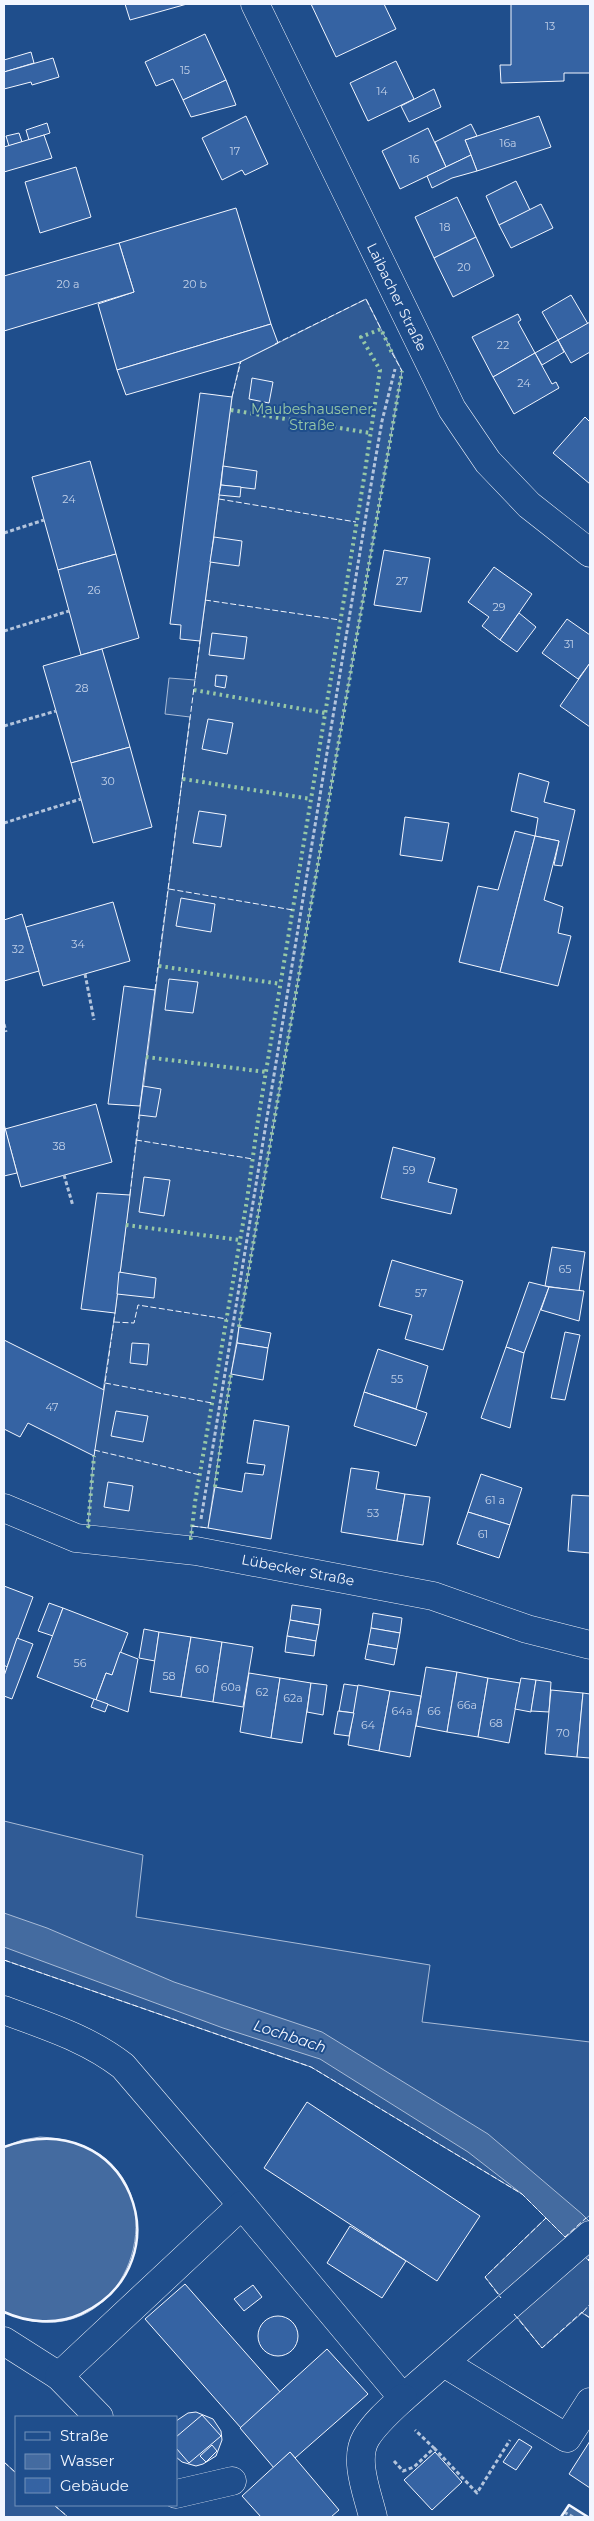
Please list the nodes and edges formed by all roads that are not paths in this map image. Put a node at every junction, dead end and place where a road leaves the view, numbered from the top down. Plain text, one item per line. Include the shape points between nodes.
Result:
1 (255, 4) edge
2 (590, 553) edge
3 (4, 1508) edge
4 (590, 1646) edge
5 (4, 2010) edge
6 (242, 2205) junction
7 (583, 2241) edge
8 (4, 2341) edge
9 (444, 2363) junction
10 (59, 2376) junction
11 (590, 2402) edge
12 (398, 2403) junction
13 (98, 2416) edge
14 (232, 2481) dead end
15 (178, 2494) edge
16 (373, 2517) edge

1 - 2 street, Laibacher Straße via 452,409 488,462 528,505
3 - 4 street, Lübecker Straße via 76,1538 196,1551 433,1596 527,1629
5 - 6 street via 83,2040 123,2066
6 - 10 street
6 - 12 street
7 - 9 street
8 - 10 street
9 - 11 street via 567,2438
9 - 12 street
10 - 13 street
12 - 16 street via 365,2440 361,2461
14 - 15 street

